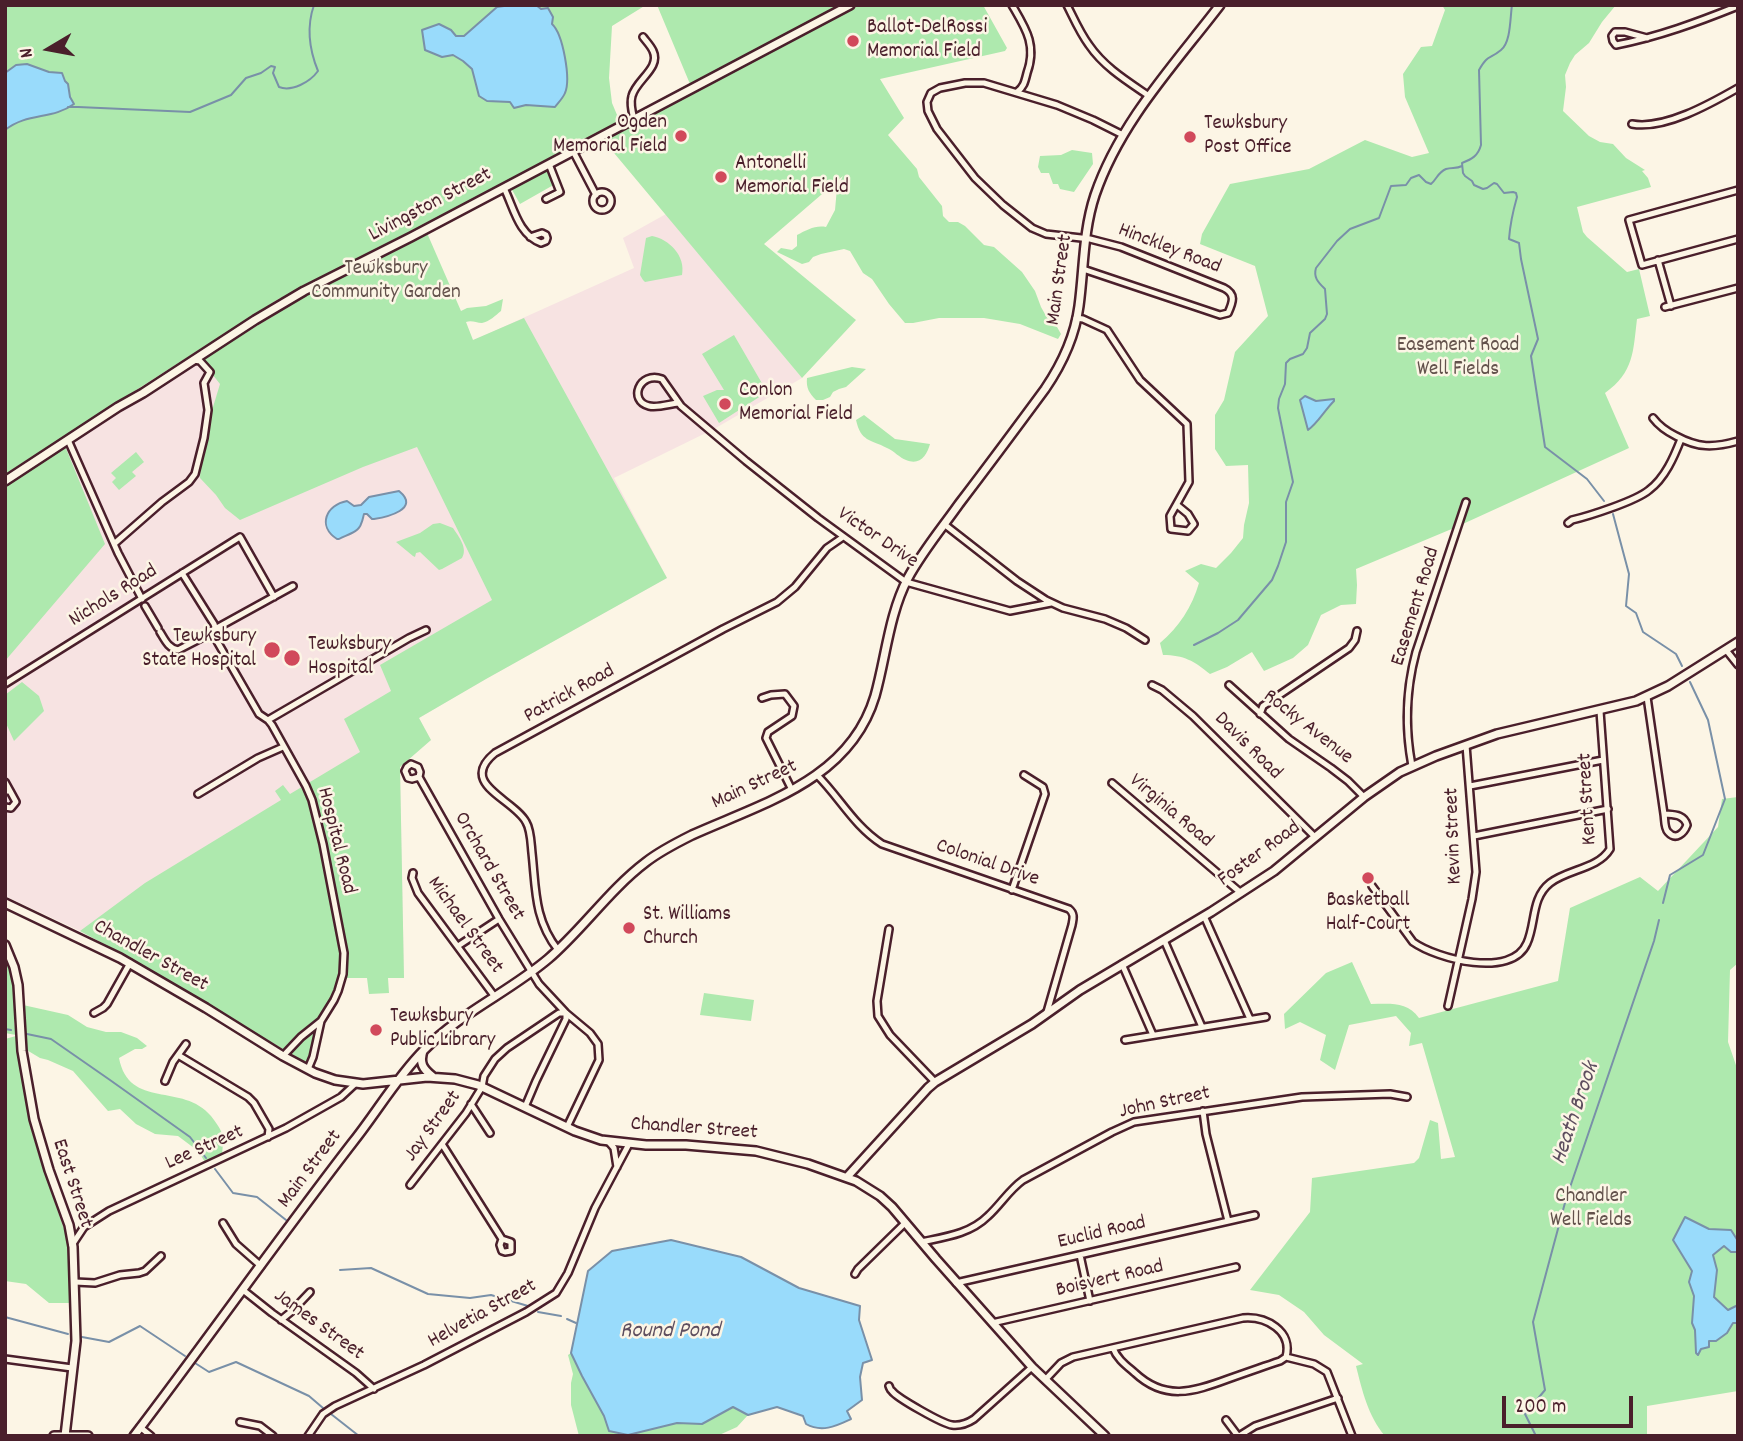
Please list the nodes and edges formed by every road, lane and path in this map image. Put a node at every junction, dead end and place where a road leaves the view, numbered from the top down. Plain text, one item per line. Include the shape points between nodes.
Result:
1 (850, 5) edge
2 (1012, 5) edge
3 (1067, 5) edge
4 (1220, 5) edge
5 (1738, 6) edge
6 (643, 37) dead end
7 (1647, 38) junction
8 (1738, 88) edge
9 (1017, 92) junction
10 (1149, 96) junction
11 (634, 119) junction
12 (1632, 124) dead end
13 (1123, 135) junction
14 (573, 151) junction
15 (549, 164) junction
16 (504, 188) junction
17 (1738, 190) edge
18 (596, 195) dead end
19 (546, 199) dead end
20 (530, 237) dead end
21 (1086, 238) junction
22 (1738, 239) edge
23 (1658, 260) junction
24 (1083, 269) junction
25 (1738, 288) edge
26 (1076, 318) junction
27 (194, 360) junction
28 (678, 403) junction
29 (1653, 418) dead end
30 (1681, 439) junction
31 (68, 440) junction
32 (1738, 441) edge
33 (5, 481) edge
34 (1466, 502) dead end
35 (1177, 505) junction
36 (1567, 523) dead end
37 (944, 524) junction
38 (843, 537) junction
39 (114, 544) junction
40 (182, 573) junction
41 (906, 582) junction
42 (293, 586) dead end
43 (274, 597) junction
44 (142, 599) junction
45 (1051, 603) junction
46 (145, 606) dead end
47 (426, 630) dead end
48 (214, 631) junction
49 (1357, 631) dead end
50 (1145, 640) dead end
51 (1738, 642) edge
52 (1726, 650) junction
53 (1738, 665) edge
54 (5, 684) edge
55 (1152, 685) dead end
56 (1229, 685) dead end
57 (1647, 697) junction
58 (762, 698) dead end
59 (1600, 710) junction
60 (1260, 713) junction
61 (268, 720) junction
62 (1466, 745) junction
63 (283, 747) junction
64 (1603, 760) junction
65 (1412, 766) junction
66 (817, 775) junction
67 (1024, 775) dead end
68 (419, 776) dead end
69 (5, 782) edge
70 (1112, 783) dead end
71 (1470, 786) junction
72 (792, 790) junction
73 (8, 791) edge
74 (198, 794) dead end
75 (1364, 797) junction
76 (5, 807) edge
77 (1608, 809) junction
78 (1664, 814) junction
79 (1474, 836) junction
80 (1315, 837) junction
81 (412, 873) dead end
82 (1372, 886) dead end
83 (1012, 890) junction
84 (1241, 892) junction
85 (5, 903) edge
86 (1204, 916) junction
87 (499, 919) junction
88 (889, 929) dead end
89 (1164, 940) junction
90 (5, 945) edge
91 (458, 946) junction
92 (558, 950) junction
93 (1458, 960) junction
94 (130, 963) junction
95 (1122, 964) junction
96 (532, 971) junction
97 (495, 996) junction
98 (1448, 1006) dead end
99 (1047, 1012) junction
100 (94, 1013) dead end
101 (566, 1013) junction
102 (1266, 1017) dead end
103 (1250, 1019) junction
104 (321, 1021) junction
105 (1202, 1027) junction
106 (1153, 1035) junction
107 (1125, 1040) dead end
108 (186, 1044) dead end
109 (424, 1049) junction
110 (178, 1055) junction
111 (283, 1056) junction
112 (308, 1069) junction
113 (433, 1077) junction
114 (399, 1080) junction
115 (165, 1081) dead end
116 (935, 1082) junction
117 (355, 1084) junction
118 (372, 1084) junction
119 (482, 1087) junction
120 (1406, 1097) dead end
121 (385, 1100) junction
122 (471, 1104) junction
123 (525, 1107) junction
124 (1203, 1111) junction
125 (567, 1127) junction
126 (490, 1133) dead end
127 (268, 1137) junction
128 (608, 1141) junction
129 (442, 1144) junction
130 (629, 1144) junction
131 (617, 1167) junction
132 (847, 1177) junction
133 (410, 1185) dead end
134 (1255, 1215) dead end
135 (1228, 1221) junction
136 (223, 1223) dead end
137 (905, 1223) junction
138 (502, 1239) dead end
139 (921, 1242) junction
140 (72, 1245) junction
141 (1080, 1255) junction
142 (161, 1256) dead end
143 (261, 1266) junction
144 (1236, 1267) dead end
145 (855, 1274) dead end
146 (75, 1282) junction
147 (957, 1283) junction
148 (243, 1290) junction
149 (310, 1292) dead end
150 (1090, 1301) junction
151 (281, 1320) junction
152 (992, 1323) junction
153 (1113, 1348) junction
154 (1286, 1357) junction
155 (5, 1359) edge
156 (1032, 1367) junction
157 (72, 1368) junction
158 (1044, 1380) junction
159 (889, 1386) dead end
160 (374, 1389) junction
161 (1338, 1398) junction
162 (1226, 1420) dead end
163 (240, 1422) dead end
164 (140, 1427) junction
165 (65, 1435) edge
166 (54, 1436) edge
167 (88, 1436) edge
168 (134, 1436) edge
169 (151, 1436) edge
170 (273, 1436) edge
171 (309, 1436) edge
172 (1105, 1436) edge
173 (1239, 1436) edge
174 (1352, 1436) edge

1 - 11 main road, Livingston Street
2 - 9 street via 1032,53
3 - 10 street via 1097,55
4 - 10 main road, Main Street
5 - 7 street
6 - 11 street via 655,59 632,95
7 - 7 street via 1622,31 1612,36 1616,45
8 - 12 street via 1682,116
9 - 13 street
9 - 21 street via 984,83 956,85 931,93 927,107 975,178 1023,222 1046,234
10 - 13 main road, Main Street
11 - 14 main road, Livingston Street
13 - 21 main road, Main Street via 1098,188
14 - 15 main road, Livingston Street
14 - 18 street
15 - 16 main road, Livingston Street
15 - 19 street via 560,192
16 - 20 street
16 - 27 main road, Livingston Street via 291,298
17 - 23 street via 1629,219 1642,265
21 - 24 main road, Main Street
21 - 24 street, Hinckley Road via 1213,282 1229,290 1233,299 1228,313 1220,315
22 - 23 street
23 - 25 street via 1668,307
24 - 26 main road, Main Street
26 - 35 street via 1107,330 1140,380 1187,424 1189,482
26 - 37 main road, Main Street via 1052,379
27 - 31 main road, Livingston Street
27 - 39 street via 209,372 204,383 208,410 195,474
28 - 28 street, Victor Drive via 662,379 643,381 637,391 649,406
28 - 38 street, Victor Drive
29 - 30 street
30 - 32 street via 1712,447
30 - 36 street via 1651,489
31 - 33 main road, Livingston Street
31 - 39 street
34 - 65 street, Easement Road via 1412,671 1408,728
35 - 35 street via 1170,516 1171,528 1188,531 1194,524
37 - 41 main road, Main Street
37 - 45 street
38 - 41 street, Victor Drive
38 - 92 street, Patrick Road via 776,603 495,753 485,763 487,787 527,822 537,908
39 - 44 street
40 - 43 street, Nichols Road via 240,537
40 - 44 street, Nichols Road
40 - 48 street, Hospital Road
41 - 45 street, Victor Drive via 1009,611
41 - 66 main road, Main Street via 870,709 845,749
42 - 43 street
43 - 48 street
44 - 54 street, Nichols Road
45 - 50 street via 1114,623
46 - 48 street via 171,648 178,650
47 - 61 street
48 - 61 street, Hospital Road via 258,714
49 - 60 street via 1349,648 1263,706
51 - 52 main road, Foster Road
52 - 53 street
52 - 57 main road, Foster Road
55 - 80 street, Davis Road via 1193,716
56 - 60 street, Rocky Avenue
57 - 59 main road, Foster Road
57 - 78 street
58 - 72 street via 785,694 794,706 792,716 766,738
59 - 62 main road, Foster Road
59 - 64 street, Kent Street
60 - 75 street, Rocky Avenue
61 - 63 street, Hospital Road
62 - 65 main road, Foster Road
62 - 71 street, Kevin Street
63 - 74 street
63 - 104 street, Hospital Road via 316,814 344,953 338,991
64 - 71 street
64 - 77 street, Kent Street
65 - 75 main road, Foster Road
66 - 72 main road, Main Street
66 - 83 street, Colonial Drive via 859,827 881,844
67 - 83 street via 1043,787 1045,794
68 - 87 street, Orchard Street
69 - 73 street
70 - 84 street, Virginia Road
71 - 79 street, Kevin Street
72 - 92 main road, Main Street via 691,835 646,862
73 - 76 street via 16,802
75 - 80 main road, Foster Road
77 - 79 street
77 - 93 street, Kent Street via 1608,853 1550,882 1537,901 1523,951 1501,961
78 - 78 street via 1671,835 1685,832 1683,817
79 - 93 street, Kevin Street via 1475,886
80 - 84 main road, Foster Road via 1274,872
81 - 91 street, Michael Street via 418,893
82 - 93 street, Kent Street via 1413,942
83 - 99 street, Colonial Drive via 1069,909 1073,915
84 - 86 main road, Foster Road
85 - 94 main road, Chandler Street
86 - 89 main road, Foster Road
86 - 103 street
87 - 91 street
87 - 96 street, Orchard Street
88 - 116 street via 878,1016
89 - 95 main road, Foster Road
89 - 105 street
90 - 140 main road, East Street via 18,985 22,1051 34,1119
91 - 97 street, Michael Street
92 - 96 main road, Main Street
93 - 98 street, Kevin Street
94 - 100 street via 107,1004
94 - 111 main road, Chandler Street
95 - 99 main road, Foster Road
95 - 106 street
96 - 97 main road, Main Street
96 - 101 street, Orchard Street
97 - 109 main road, Main Street
99 - 116 main road, Foster Road
101 - 119 street, Jay Street via 559,1013 499,1054
101 - 123 street
101 - 125 street, Orchard Street via 594,1037 599,1049 599,1060
102 - 103 street
103 - 105 street
104 - 111 street, Hospital Road
104 - 112 street, Hospital Road
105 - 106 street
106 - 107 street
108 - 110 street
109 - 113 main road via 422,1066
109 - 114 main road, Main Street
110 - 115 street
110 - 127 street via 248,1097 270,1129
111 - 112 main road, Chandler Street
112 - 117 main road, Chandler Street
113 - 114 main road, Chandler Street
113 - 119 main road, Chandler Street
114 - 118 main road, Chandler Street
114 - 121 main road, Main Street
116 - 132 main road, Foster Road
117 - 118 main road, Chandler Street
117 - 127 street, Lee Street via 330,1104
118 - 121 main road via 381,1089
119 - 122 street, Jay Street
119 - 123 main road, Chandler Street
120 - 124 street, John Street via 1302,1097
121 - 143 main road, Main Street
122 - 126 street
122 - 129 street, Jay Street
123 - 125 main road, Chandler Street
124 - 135 street
124 - 139 street, John Street via 1120,1127 1023,1180 974,1227
125 - 128 main road, Chandler Street
127 - 140 street, Lee Street via 109,1211 84,1227
128 - 130 main road, Chandler Street
128 - 131 street
129 - 133 street, Jay Street
129 - 138 street
130 - 131 street, Helvetia Street
130 - 132 main road, Chandler Street via 756,1151
131 - 160 street, Helvetia Street via 556,1293
132 - 137 main road, Chandler Street via 880,1196
134 - 135 street, Euclid Road
135 - 141 street, Euclid Road
136 - 143 street via 236,1244
137 - 139 main road, Chandler Street
137 - 145 street
139 - 147 main road, Chandler Street
140 - 146 main road, East Street
141 - 147 street, Euclid Road
141 - 150 street
142 - 146 street via 139,1273 95,1283
143 - 148 main road, Main Street
144 - 150 street, Boisvert Road
146 - 157 main road, East Street
147 - 152 main road, Chandler Street
148 - 151 street, James Street
148 - 164 main road, Main Street
149 - 151 street
150 - 152 street, Boisvert Road
151 - 160 street, James Street
152 - 156 main road, Chandler Street
153 - 154 street via 1144,1381 1178,1392 1213,1385
153 - 154 street via 1255,1318 1280,1331 1287,1341
153 - 158 street via 1069,1358
154 - 161 street via 1325,1370
155 - 157 street
156 - 158 main road, Chandler Street
156 - 159 street via 974,1419 957,1426 938,1420
157 - 165 main road, East Street
158 - 172 main road, Chandler Street
160 - 171 street, Helvetia Street via 330,1409
161 - 173 street via 1255,1426
161 - 174 street
162 - 173 street
163 - 170 street via 260,1426
164 - 168 main road, Main Street
164 - 169 street
165 - 166 main road
165 - 167 main road

